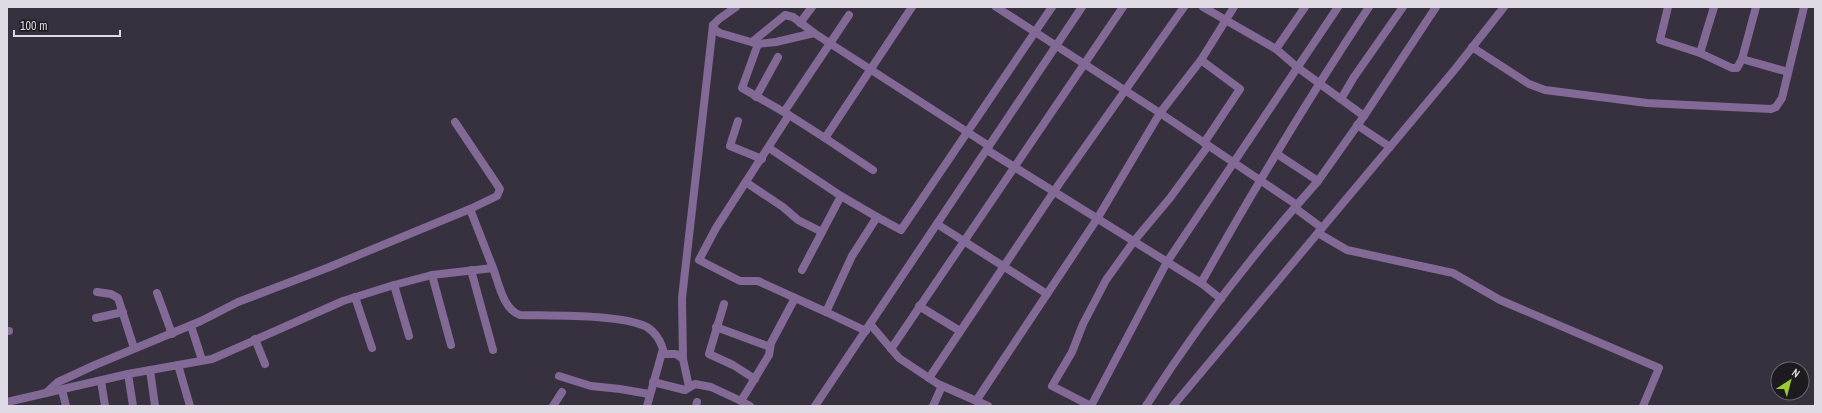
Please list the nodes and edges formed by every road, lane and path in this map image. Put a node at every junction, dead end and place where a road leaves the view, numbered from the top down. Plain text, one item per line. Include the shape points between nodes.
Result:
1 (736, 7) edge
2 (812, 7) edge
3 (912, 7) edge
4 (996, 7) edge
5 (1052, 7) edge
6 (1082, 7) edge
7 (1123, 7) edge
8 (1184, 7) edge
9 (1203, 7) edge
10 (1234, 7) edge
11 (1305, 7) edge
12 (1338, 7) edge
13 (1369, 7) edge
14 (1403, 7) edge
15 (1436, 7) edge
16 (1668, 7) edge
17 (1714, 7) edge
18 (1756, 7) edge
19 (1804, 7) edge
20 (1501, 8) edge
21 (849, 15) dead end
22 (1225, 21) junction
23 (800, 22) junction
24 (713, 25) junction
25 (1035, 32) junction
26 (814, 33) junction
27 (755, 43) junction
28 (830, 43) junction
29 (1056, 45) junction
30 (1472, 47) junction
31 (1276, 49) junction
32 (1700, 53) junction
33 (778, 57) dead end
34 (1742, 59) junction
35 (1201, 60) junction
36 (1085, 64) junction
37 (1297, 67) junction
38 (870, 69) junction
39 (1788, 72) junction
40 (1319, 82) junction
41 (1125, 92) junction
42 (756, 97) junction
43 (1341, 100) junction
44 (1160, 113) junction
45 (786, 114) junction
46 (1364, 116) junction
47 (456, 122) dead end
48 (738, 122) dead end
49 (1357, 125) junction
50 (968, 132) junction
51 (825, 138) junction
52 (1206, 145) junction
53 (1390, 147) junction
54 (769, 148) junction
55 (988, 148) junction
56 (1277, 154) junction
57 (762, 159) junction
58 (1234, 163) junction
59 (1014, 167) junction
60 (873, 170) dead end
61 (1259, 180) junction
62 (1318, 180) junction
63 (747, 183) junction
64 (1054, 192) junction
65 (841, 196) junction
66 (1296, 206) junction
67 (470, 209) junction
68 (877, 217) junction
69 (1096, 219) junction
70 (937, 224) junction
71 (1320, 231) junction
72 (822, 232) junction
73 (1134, 241) junction
74 (964, 242) junction
75 (1166, 262) junction
76 (1003, 267) junction
77 (493, 268) junction
78 (471, 270) junction
79 (802, 270) dead end
80 (432, 275) junction
81 (1201, 283) junction
82 (394, 284) junction
83 (97, 292) dead end
84 (157, 293) dead end
85 (1047, 294) junction
86 (355, 297) junction
87 (795, 298) junction
88 (1221, 299) junction
89 (724, 304) dead end
90 (919, 306) junction
91 (123, 312) junction
92 (826, 312) junction
93 (96, 318) dead end
94 (191, 326) junction
95 (716, 327) junction
96 (868, 327) junction
97 (960, 331) junction
98 (172, 334) junction
99 (409, 336) dead end
100 (255, 340) junction
101 (450, 345) dead end
102 (134, 348) junction
103 (372, 348) dead end
104 (770, 348) junction
105 (891, 349) junction
106 (494, 350) dead end
107 (662, 354) junction
108 (683, 359) junction
109 (202, 360) junction
110 (265, 364) dead end
111 (178, 365) junction
112 (150, 370) junction
113 (128, 374) junction
114 (559, 376) dead end
115 (928, 378) junction
116 (755, 379) junction
117 (101, 381) junction
118 (653, 382) junction
119 (942, 386) junction
120 (689, 387) junction
121 (62, 390) junction
122 (562, 392) dead end
123 (45, 394) junction
124 (650, 394) junction
125 (741, 401) junction
126 (976, 401) junction
127 (7, 402) edge
128 (817, 403) edge
129 (66, 406) edge
130 (105, 406) edge
131 (133, 406) edge
132 (155, 406) edge
133 (190, 406) edge
134 (554, 406) edge
135 (647, 406) edge
136 (750, 406) edge
137 (826, 406) edge
138 (933, 406) edge
139 (988, 406) edge
140 (1091, 406) edge
141 (1146, 406) edge
142 (1173, 406) edge
143 (1643, 406) edge

1 - 24 street
2 - 23 street
3 - 38 street
4 - 25 street
5 - 25 street
6 - 29 street
7 - 36 street
8 - 41 street
9 - 22 street
10 - 22 street
11 - 31 street
12 - 37 street
13 - 40 street
14 - 43 street
15 - 46 street
16 - 32 street via 1660,40
17 - 32 street
18 - 34 street
19 - 39 street
20 - 30 street
21 - 28 street
22 - 31 street
22 - 35 street
23 - 26 street
23 - 27 street via 786,15
24 - 27 street via 720,33
24 - 108 street via 682,298
25 - 29 street
25 - 50 street
26 - 27 street via 776,42
26 - 28 street
27 - 42 street via 742,88
28 - 38 street
28 - 45 street
29 - 36 street
29 - 55 street
30 - 39 street via 1541,89 1647,103 1771,109 1776,107 1782,98
30 - 53 street
31 - 37 street
32 - 34 street via 1732,68 1737,68
33 - 42 street
34 - 39 street
35 - 44 street
35 - 52 street via 1240,89
36 - 41 street
36 - 59 street
37 - 40 street
37 - 58 street
38 - 50 street
38 - 51 street
40 - 43 street
40 - 56 street
41 - 44 street
41 - 64 street
42 - 45 street
43 - 46 street
44 - 52 street
44 - 69 street
45 - 51 street
45 - 54 street
46 - 49 street
47 - 67 street via 500,189 497,196
48 - 57 street via 730,146
49 - 53 street
49 - 62 street
50 - 55 street
50 - 68 street via 901,230
51 - 60 street
52 - 58 street
52 - 73 street via 1170,198
53 - 71 street
54 - 57 street
54 - 65 street
55 - 59 street
55 - 70 street
56 - 61 street
56 - 62 street
57 - 63 street
58 - 61 street
58 - 75 street
59 - 64 street
59 - 74 street
61 - 66 street
61 - 81 street
62 - 66 street
63 - 72 street via 798,220
63 - 87 street via 716,228 699,260 740,281 758,281
64 - 69 street
64 - 76 street
65 - 68 street
65 - 72 street
66 - 71 street
66 - 88 street
67 - 77 street
67 - 94 street via 238,302
68 - 92 street via 852,256
69 - 73 street
69 - 85 street
70 - 74 street
70 - 96 street
71 - 142 street
71 - 143 street via 1347,250 1453,273 1500,300 1659,368
72 - 79 street
73 - 75 street
73 - 140 street via 1106,280 1083,324 1072,352 1052,386
74 - 76 street
74 - 90 street
75 - 81 street
75 - 140 street
76 - 85 street
76 - 97 street
77 - 78 street
77 - 107 street via 507,306 513,313 607,318 647,327 660,340
78 - 80 street
78 - 106 street
80 - 82 street
80 - 101 street
81 - 88 street
82 - 86 street
82 - 99 street
83 - 91 street via 115,295
84 - 98 street
85 - 126 street
86 - 100 street
86 - 103 street
87 - 92 street
87 - 104 street
88 - 141 street via 1175,360
89 - 95 street
90 - 97 street
90 - 105 street
91 - 93 street
91 - 102 street
92 - 96 street
94 - 98 street
94 - 109 street
95 - 104 street
95 - 116 street via 709,354
96 - 105 street
96 - 128 street
97 - 115 street
98 - 102 street
100 - 109 street via 212,359
100 - 110 street
102 - 123 street via 58,382
104 - 116 street via 769,355
105 - 115 street via 898,358
107 - 108 street via 676,354
107 - 118 street
108 - 120 street
109 - 111 street
111 - 112 street
111 - 133 street
112 - 113 street
112 - 132 street
113 - 117 street
113 - 131 street
114 - 124 street via 591,386
115 - 119 street
116 - 125 street
117 - 121 street
117 - 130 street
118 - 120 street via 685,390
118 - 124 street
119 - 126 street
119 - 138 street
120 - 125 street via 695,384 711,386
121 - 123 street
121 - 129 street
122 - 134 street
123 - 127 street
124 - 135 street
125 - 136 street
126 - 139 street
128 - 137 street

